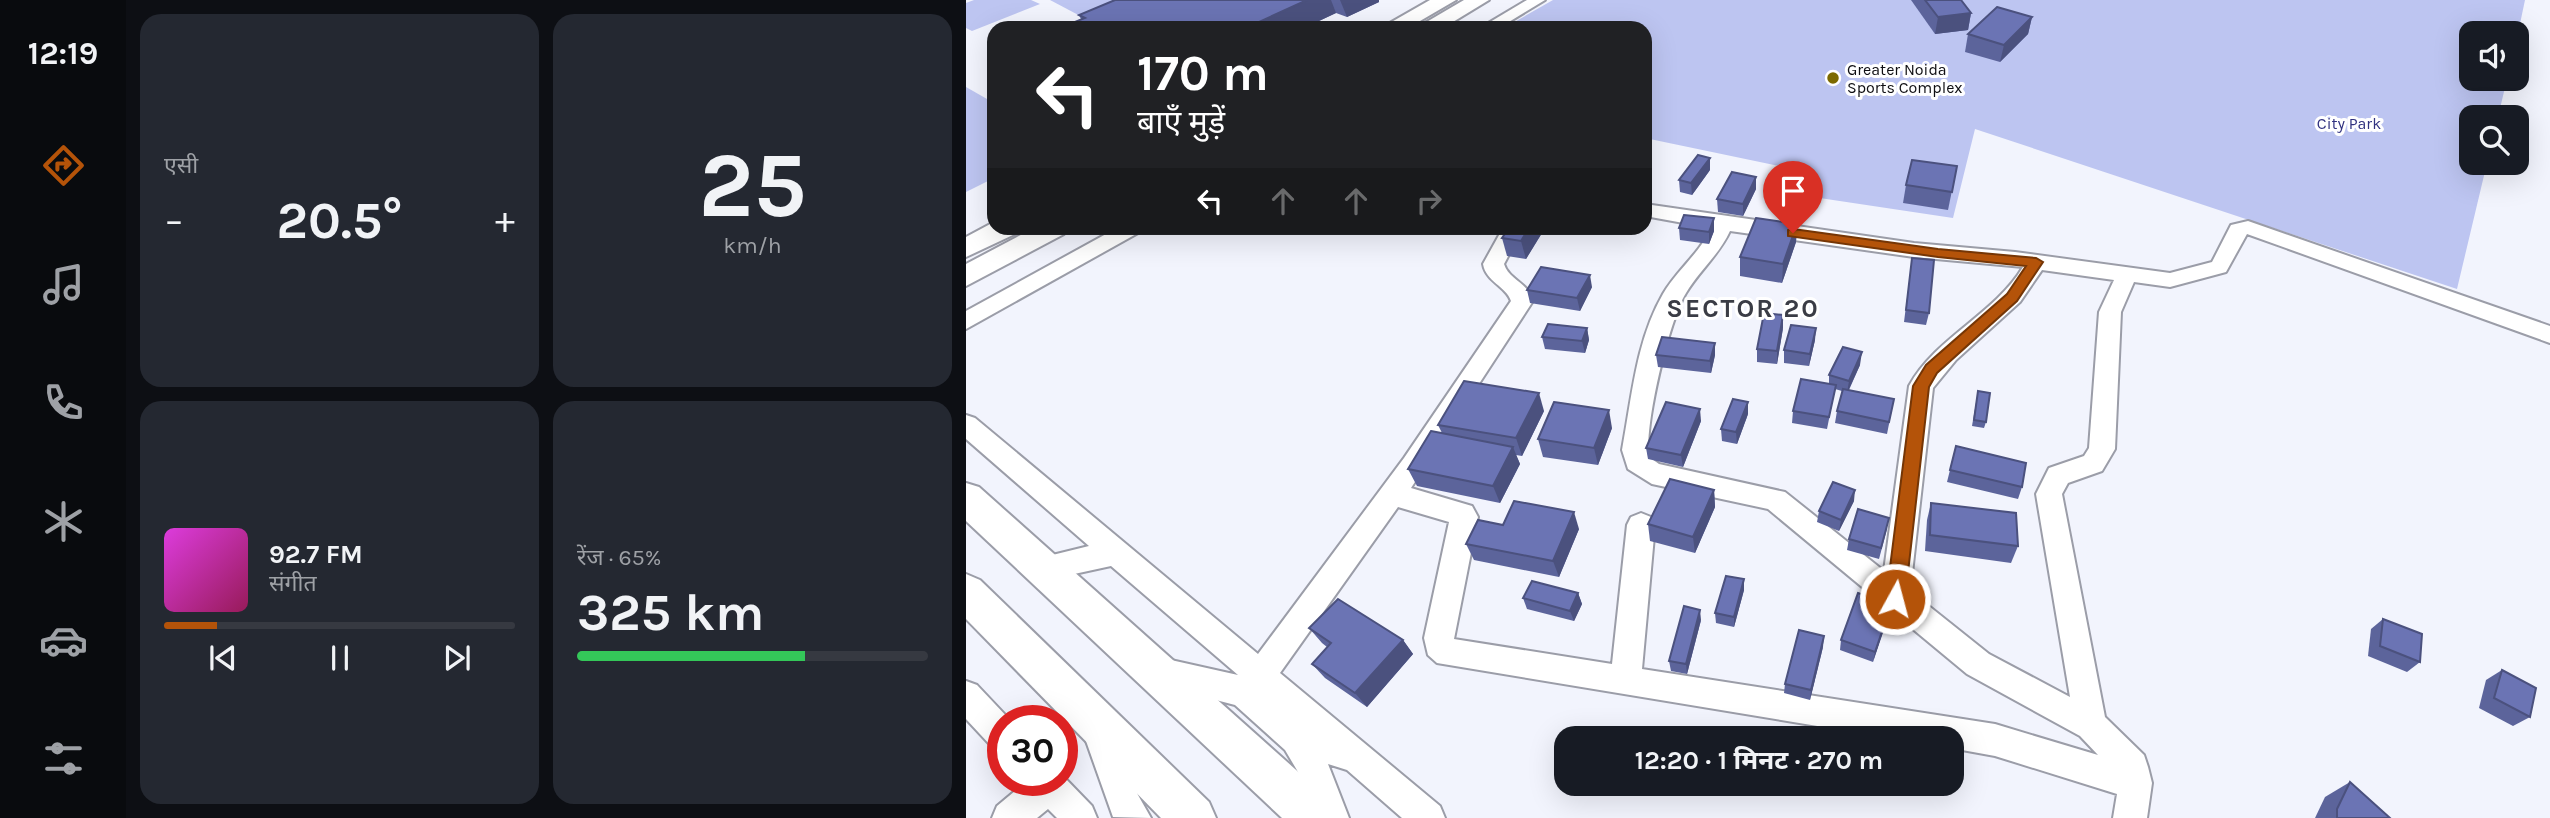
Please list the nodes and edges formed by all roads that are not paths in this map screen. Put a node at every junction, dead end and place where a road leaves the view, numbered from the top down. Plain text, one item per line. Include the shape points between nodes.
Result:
1 (1446, 0) edge
2 (1479, 0) edge
3 (1538, 0) edge
4 (1406, 21) edge
5 (1439, 21) edge
6 (1500, 21) edge
7 (1652, 211) edge
8 (1723, 224) junction
9 (991, 235) edge
10 (1041, 235) edge
11 (1118, 235) edge
12 (1509, 235) edge
13 (966, 248) edge
14 (2036, 262) junction
15 (2127, 275) junction
16 (966, 276) edge
17 (966, 321) edge
18 (2550, 335) edge
19 (966, 425) edge
20 (1392, 494) junction
21 (966, 498) edge
22 (1641, 525) dead end
23 (1113, 553) junction
24 (1042, 569) junction
25 (966, 592) edge
26 (1895, 599) junction
27 (1154, 671) junction
28 (1260, 677) junction
29 (1625, 681) junction
30 (966, 696) edge
31 (987, 719) edge
32 (1095, 721) junction
33 (2091, 725) junction
34 (1296, 739) junction
35 (1353, 755) junction
36 (2135, 783) junction
37 (1034, 796) edge
38 (1059, 796) edge
39 (1009, 818) edge
40 (1080, 818) edge
41 (1134, 818) edge
42 (1193, 818) edge
43 (1316, 818) edge
44 (1332, 818) edge
45 (1427, 818) edge
46 (2130, 818) edge

1 - 4 street
2 - 5 street
3 - 6 street
7 - 8 street
8 - 14 street
8 - 26 street via 1711,252 1673,295 1659,328 1635,450 1637,462 1653,473 1776,500
9 - 13 street
10 - 16 street
11 - 17 street
12 - 20 street via 1492,267 1497,277 1520,292 1522,301
14 - 15 street
14 - 26 street via 2012,298 1931,369 1921,386
15 - 18 street via 2170,280 2219,267 2238,230 2248,227
15 - 33 street via 2110,312 2102,449 2093,464 2054,476 2049,494
19 - 23 street
20 - 28 street
20 - 29 street via 1464,517 1439,638 1443,650
21 - 24 street
22 - 29 street
23 - 24 street
23 - 28 street
24 - 27 street
25 - 32 street
26 - 33 street via 1978,664
27 - 34 street via 1245,693
27 - 43 street
28 - 35 street
29 - 36 street via 1995,740
30 - 31 street
32 - 41 street via 1125,805
32 - 42 street
33 - 36 street via 2120,751 2132,767
34 - 35 street
34 - 44 street via 1311,763
35 - 45 street
36 - 46 street
37 - 39 street
38 - 40 street

